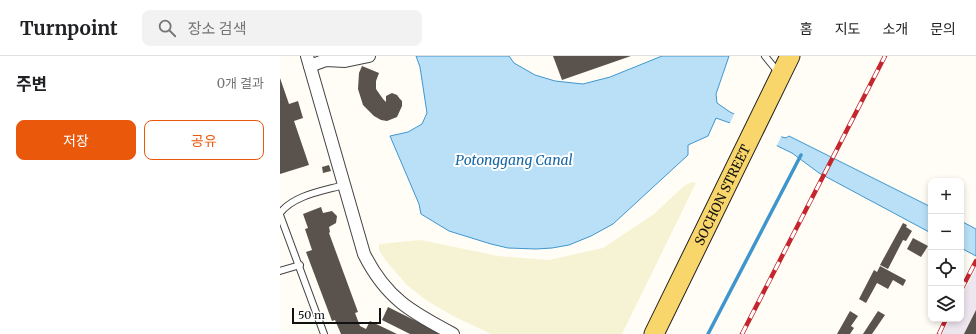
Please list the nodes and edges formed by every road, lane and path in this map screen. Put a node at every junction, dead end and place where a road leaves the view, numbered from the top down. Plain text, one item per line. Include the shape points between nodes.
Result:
1 (369, 56) edge
2 (765, 56) edge
3 (790, 56) edge
4 (308, 61) edge
5 (781, 75) junction
6 (344, 185) junction
7 (280, 214) edge
8 (300, 265) junction
9 (280, 271) edge
10 (324, 334) edge
11 (453, 334) edge
12 (654, 334) edge

1 - 4 street via 345,61
2 - 5 lane
3 - 5 main road, SOCHON STREET
4 - 6 street
5 - 12 main road, SOCHON STREET
6 - 7 lane via 308,195 285,206
6 - 11 street via 364,254 378,278 406,307
7 - 8 lane
8 - 9 lane
8 - 10 lane

